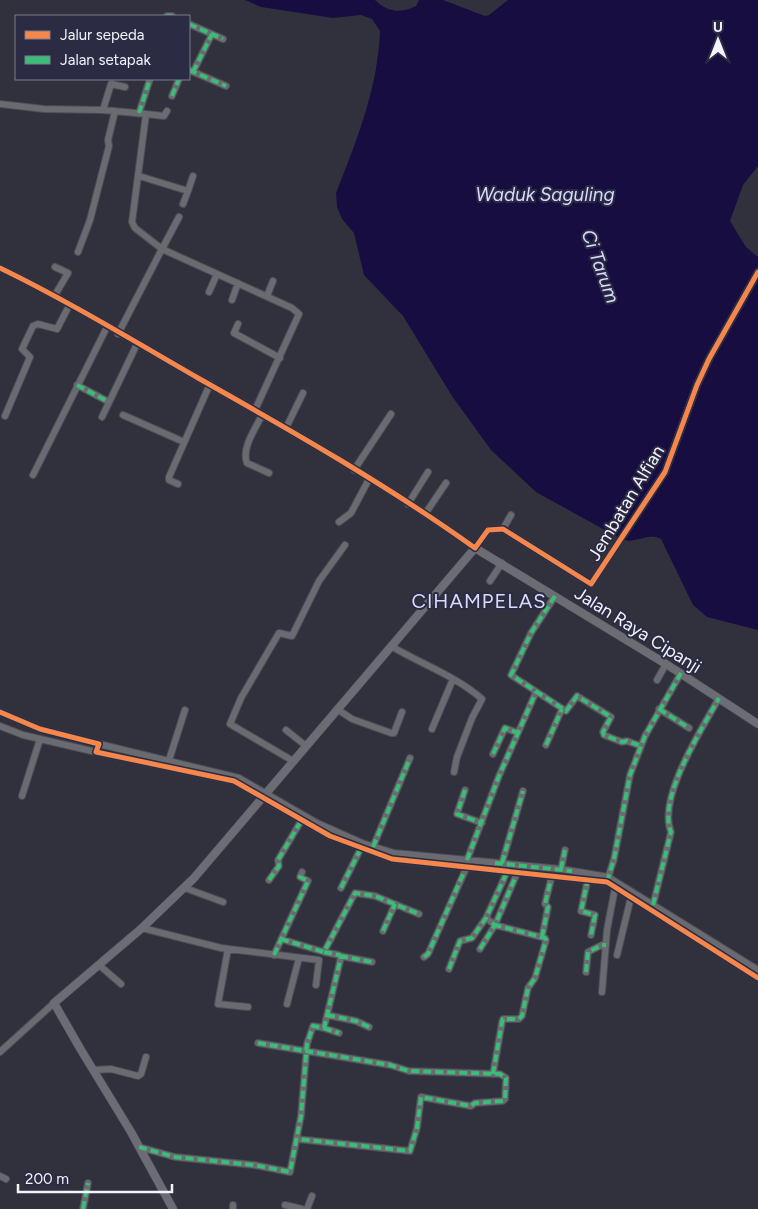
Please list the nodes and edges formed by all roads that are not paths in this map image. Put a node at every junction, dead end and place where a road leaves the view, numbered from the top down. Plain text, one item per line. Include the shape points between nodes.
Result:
1 (190, 24) edge
2 (212, 34) junction
3 (223, 39) dead end
4 (191, 71) edge
5 (150, 80) edge
6 (179, 80) edge
7 (114, 81) edge
8 (226, 86) dead end
9 (125, 87) dead end
10 (172, 96) dead end
11 (0, 104) edge
12 (103, 110) junction
13 (115, 111) junction
14 (167, 111) dead end
15 (143, 114) junction
16 (139, 176) junction
17 (194, 176) dead end
18 (188, 191) junction
19 (184, 204) dead end
20 (179, 217) dead end
21 (162, 249) junction
22 (78, 252) dead end
23 (55, 267) dead end
24 (0, 268) edge
25 (758, 272) edge
26 (217, 274) junction
27 (273, 281) dead end
28 (238, 284) junction
29 (209, 292) dead end
30 (55, 296) junction
31 (267, 296) junction
32 (232, 300) dead end
33 (70, 304) junction
34 (238, 324) dead end
35 (107, 327) junction
36 (118, 334) junction
37 (137, 344) junction
38 (280, 358) junction
39 (210, 384) junction
40 (77, 385) junction
41 (303, 392) dead end
42 (109, 402) junction
43 (255, 410) junction
44 (391, 414) dead end
45 (123, 415) dead end
46 (262, 415) junction
47 (5, 416) dead end
48 (102, 417) dead end
49 (286, 428) junction
50 (184, 442) junction
51 (354, 470) junction
52 (428, 472) dead end
53 (269, 473) dead end
54 (33, 475) dead end
55 (370, 479) junction
56 (446, 483) dead end
57 (178, 484) dead end
58 (408, 504) junction
59 (425, 514) junction
60 (511, 515) dead end
61 (339, 522) dead end
62 (503, 529) junction
63 (345, 545) dead end
64 (475, 548) junction
65 (502, 563) junction
66 (490, 581) dead end
67 (554, 596) junction
68 (391, 646) junction
69 (666, 664) junction
70 (681, 673) junction
71 (454, 679) junction
72 (657, 680) dead end
73 (536, 692) junction
74 (719, 698) junction
75 (337, 709) junction
76 (562, 709) junction
77 (659, 709) junction
78 (185, 710) dead end
79 (0, 712) edge
80 (402, 712) dead end
81 (758, 724) edge
82 (0, 726) edge
83 (689, 728) dead end
84 (432, 729) dead end
85 (286, 730) dead end
86 (518, 733) junction
87 (40, 739) junction
88 (546, 745) dead end
89 (306, 746) junction
90 (640, 746) junction
91 (98, 748) junction
92 (492, 754) dead end
93 (410, 758) dead end
94 (147, 759) junction
95 (169, 760) junction
96 (293, 761) junction
97 (454, 772) dead end
98 (465, 790) dead end
99 (523, 791) dead end
100 (22, 796) dead end
101 (265, 796) junction
102 (301, 821) junction
103 (482, 823) junction
104 (332, 834) junction
105 (373, 846) junction
106 (361, 848) junction
107 (565, 850) dead end
108 (393, 856) junction
109 (468, 863) junction
110 (502, 864) junction
111 (508, 870) junction
112 (561, 870) junction
113 (518, 871) junction
114 (302, 872) dead end
115 (552, 875) junction
116 (588, 878) junction
117 (607, 879) junction
118 (269, 880) dead end
119 (184, 888) junction
120 (341, 888) dead end
121 (615, 888) junction
122 (634, 891) junction
123 (630, 898) junction
124 (223, 902) dead end
125 (395, 904) junction
126 (653, 905) junction
127 (420, 914) dead end
128 (486, 918) junction
129 (495, 925) junction
130 (142, 928) junction
131 (608, 930) junction
132 (383, 931) dead end
133 (621, 932) junction
134 (592, 936) dead end
135 (542, 937) junction
136 (281, 939) junction
137 (606, 945) junction
138 (228, 949) junction
139 (480, 949) dead end
140 (324, 952) junction
141 (274, 955) junction
142 (617, 955) dead end
143 (340, 956) junction
144 (424, 957) dead end
145 (299, 958) junction
146 (372, 962) dead end
147 (99, 965) junction
148 (449, 969) dead end
149 (758, 970) edge
150 (586, 972) dead end
151 (758, 978) edge
152 (121, 984) dead end
153 (316, 985) dead end
154 (602, 992) dead end
155 (54, 1003) junction
156 (287, 1004) dead end
157 (248, 1007) dead end
158 (327, 1015) junction
159 (369, 1027) dead end
160 (324, 1028) junction
161 (340, 1033) dead end
162 (258, 1043) dead end
163 (0, 1052) edge
164 (307, 1052) junction
165 (146, 1057) dead end
166 (94, 1070) junction
167 (493, 1074) junction
168 (297, 1139) junction
169 (139, 1147) junction
170 (88, 1182) dead end
171 (312, 1196) dead end
172 (285, 1205) dead end
173 (83, 1209) edge
174 (173, 1209) edge
175 (302, 1209) edge
176 (307, 1209) edge

1 - 2 street
2 - 3 street
2 - 4 street
4 - 8 street
5 - 15 street
6 - 10 street
7 - 9 street
7 - 12 street
11 - 12 street
12 - 13 street
13 - 15 street
13 - 22 street via 90,220
14 - 15 street via 164,116
15 - 16 street
16 - 18 street
16 - 21 street via 132,223
17 - 18 street
18 - 19 street
20 - 21 street
21 - 26 street
21 - 36 street
23 - 30 street via 68,273
24 - 30 street
25 - 62 street, Jembatan Alfian via 706,365 665,472 592,583
26 - 28 street
26 - 29 street
27 - 31 street
28 - 31 street
28 - 32 street
30 - 33 street
31 - 38 street via 299,314
33 - 35 street
33 - 47 street via 57,329 38,324 33,326 22,349 30,357
34 - 38 street via 234,333
35 - 36 street
35 - 40 street
36 - 37 street
37 - 39 street
37 - 42 street
38 - 43 street
39 - 43 street
39 - 50 street
40 - 42 street
40 - 54 street
41 - 49 street
42 - 48 street
43 - 46 street
44 - 51 street
45 - 50 street
46 - 49 street
46 - 53 street via 245,457 247,463
49 - 51 street
50 - 57 street via 169,478
51 - 55 street
52 - 58 street
55 - 58 street
55 - 61 street via 352,511
56 - 59 street
58 - 59 street
59 - 64 street
60 - 62 street
62 - 64 street via 488,530
63 - 96 street via 319,581 292,636 279,633 241,698 230,724
64 - 65 main road, Jalan Raya Cipanji
64 - 68 main road
65 - 66 street
65 - 67 main road, Jalan Raya Cipanji
67 - 69 main road, Jalan Raya Cipanji
67 - 73 street via 510,673
68 - 71 street
68 - 75 main road
69 - 70 main road, Jalan Raya Cipanji
69 - 72 street
70 - 74 main road, Jalan Raya Cipanji
70 - 77 street
71 - 84 street
71 - 97 street via 482,699 469,725
73 - 76 street
73 - 86 street
74 - 81 main road, Jalan Raya Cipanji
74 - 126 street via 670,795 668,826 671,832
75 - 80 street via 352,719 392,733
75 - 89 main road
76 - 88 street
76 - 90 street via 567,711 577,696 611,717 604,735
77 - 83 street
77 - 90 street
78 - 95 street
79 - 91 street
82 - 87 street
85 - 89 street
86 - 92 street via 504,728
86 - 103 street
87 - 91 street
87 - 100 street
89 - 96 main road
90 - 117 street via 630,775
91 - 94 street
93 - 105 street
94 - 95 street
94 - 101 street via 234,781
95 - 101 street via 239,778
96 - 101 main road
98 - 103 street via 457,814
99 - 110 street
101 - 102 street
101 - 104 street
101 - 119 main road
102 - 104 street
102 - 118 street via 278,860 280,866
103 - 109 street
104 - 105 street
104 - 106 street
105 - 108 street
106 - 108 street
106 - 120 street
107 - 112 street
108 - 109 street
109 - 110 street
109 - 111 street
109 - 144 street
110 - 112 street
111 - 113 street
111 - 128 street
112 - 117 street
113 - 115 street
113 - 129 street
114 - 136 street via 300,877 308,881
115 - 116 street
115 - 135 street
116 - 117 street
116 - 134 street via 581,911 594,915
117 - 121 street
117 - 122 street
119 - 124 street
119 - 130 main road
121 - 123 street
121 - 131 street
122 - 123 street
122 - 126 street
123 - 133 street
123 - 151 street
125 - 127 street
125 - 132 street
125 - 140 street via 369,894 355,893
126 - 149 street
128 - 129 street
128 - 148 street via 472,938 460,941
129 - 135 street
129 - 139 street
130 - 138 street
130 - 147 main road
131 - 133 street
131 - 137 street
133 - 142 street
135 - 167 street via 546,940 535,978 528,988 522,1016 502,1022
136 - 140 street
136 - 141 street
137 - 150 street via 588,952
137 - 154 street
138 - 141 street
138 - 157 street via 218,1004
140 - 143 street
141 - 145 street
143 - 146 street
143 - 158 street
145 - 153 street via 319,960
145 - 156 street
147 - 152 street
147 - 155 main road
155 - 163 street
155 - 166 main road
158 - 159 street
158 - 160 street
160 - 161 street
160 - 164 street via 313,1026
162 - 164 street
164 - 167 street via 409,1071
164 - 168 street
165 - 166 street via 140,1076 111,1069
166 - 169 main road
167 - 168 street via 506,1078 505,1099 502,1101 471,1106 421,1097 410,1151
168 - 169 street via 289,1173 254,1165 175,1157
169 - 174 main road
170 - 173 street
171 - 176 street
172 - 175 street

